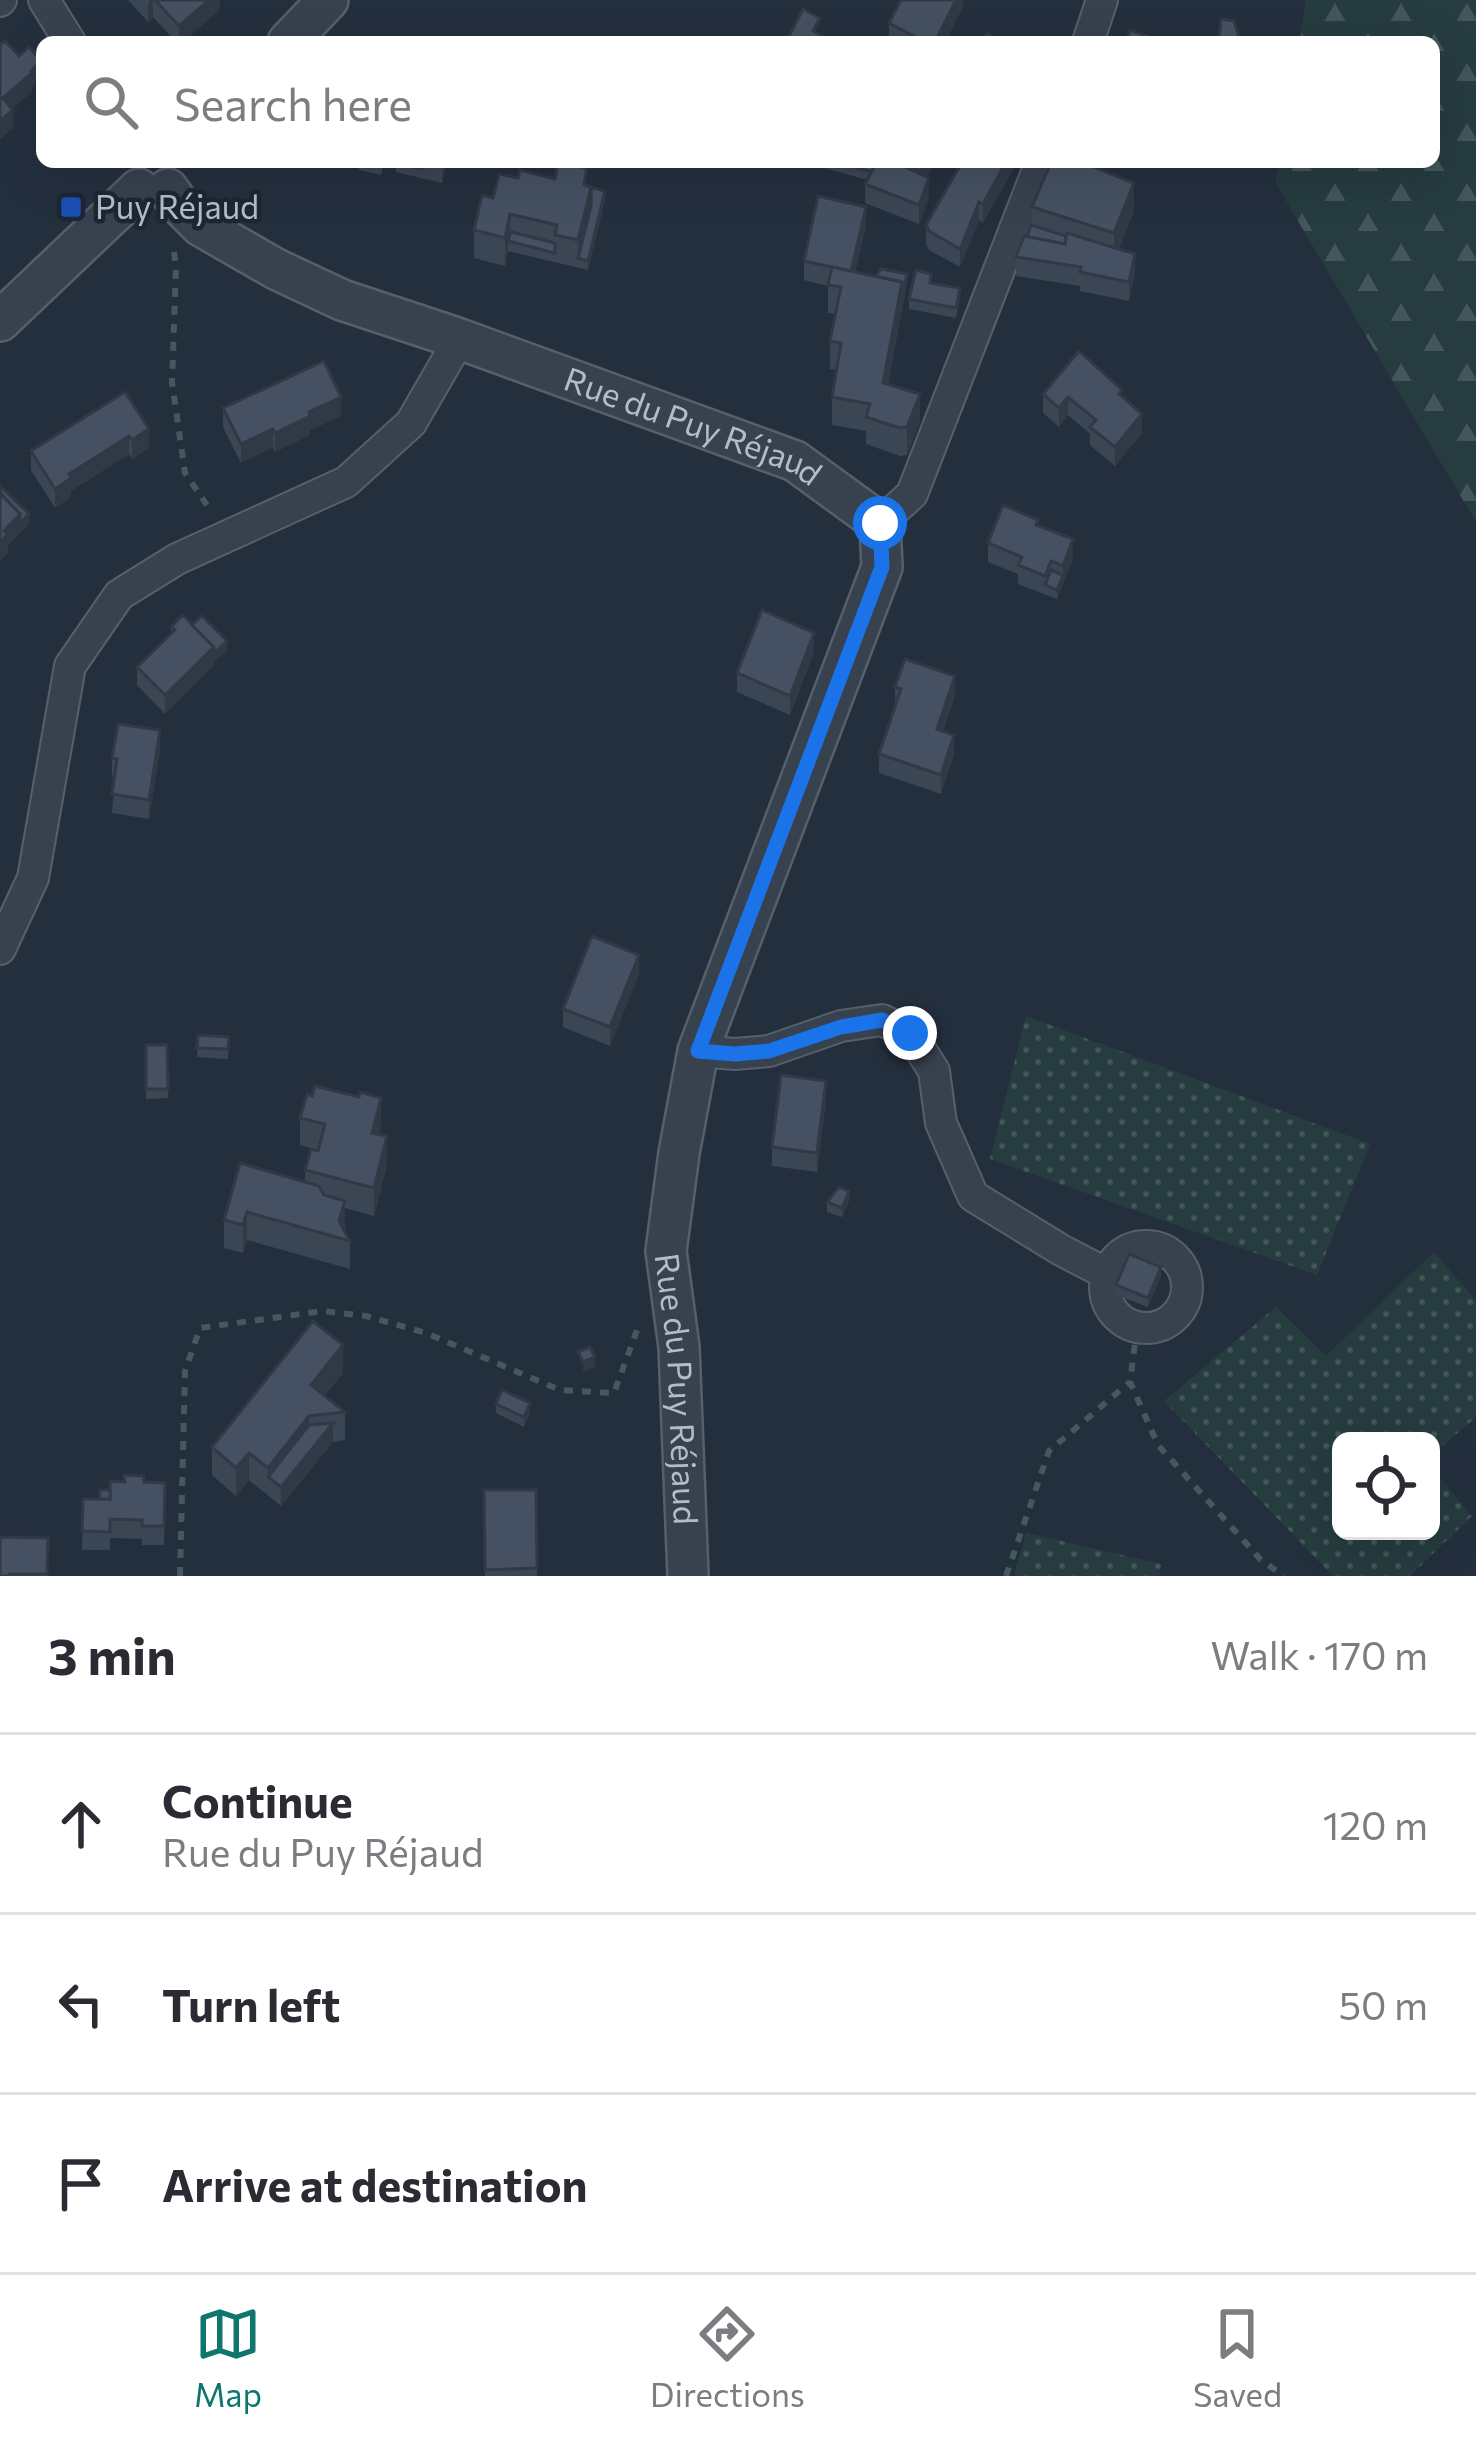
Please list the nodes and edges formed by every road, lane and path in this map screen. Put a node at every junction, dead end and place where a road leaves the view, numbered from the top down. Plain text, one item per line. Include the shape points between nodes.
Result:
1 (44, 0) edge
2 (328, 0) edge
3 (1102, 0) edge
4 (66, 36) edge
5 (294, 36) edge
6 (1090, 36) edge
7 (1039, 168) edge
8 (153, 176) edge
9 (174, 250) dead end
10 (0, 321) edge
11 (457, 338) junction
12 (880, 523) junction
13 (226, 534) junction
14 (0, 949) edge
15 (698, 1051) junction
16 (1107, 1274) junction
17 (644, 1312) dead end
18 (1137, 1327) junction
19 (1130, 1382) junction
20 (180, 1576) edge
21 (688, 1576) edge
22 (1006, 1576) edge
23 (1284, 1576) edge

1 - 4 street
2 - 5 street
3 - 6 street
7 - 12 street via 912,494
8 - 10 street
8 - 11 street, Rue du Puy Réjaud via 201,226 276,269
9 - 13 path via 172,382 185,473
11 - 12 street, Rue du Puy Réjaud via 795,461
11 - 13 street via 411,423 346,482
12 - 15 street, Rue du Puy Réjaud via 882,567
13 - 14 street via 119,595 70,666 32,878
15 - 16 street via 769,1051 882,1020 910,1033 934,1071 941,1123 973,1196
15 - 21 street, Rue du Puy Réjaud via 666,1251 679,1347
16 - 18 street via 1107,1301
16 - 18 street via 1136,1247 1163,1249 1183,1267 1187,1293 1175,1317
17 - 20 path via 614,1393 560,1390 366,1316 323,1311 200,1328 185,1371
18 - 19 path
19 - 22 path via 1049,1451
19 - 23 path via 1158,1445

